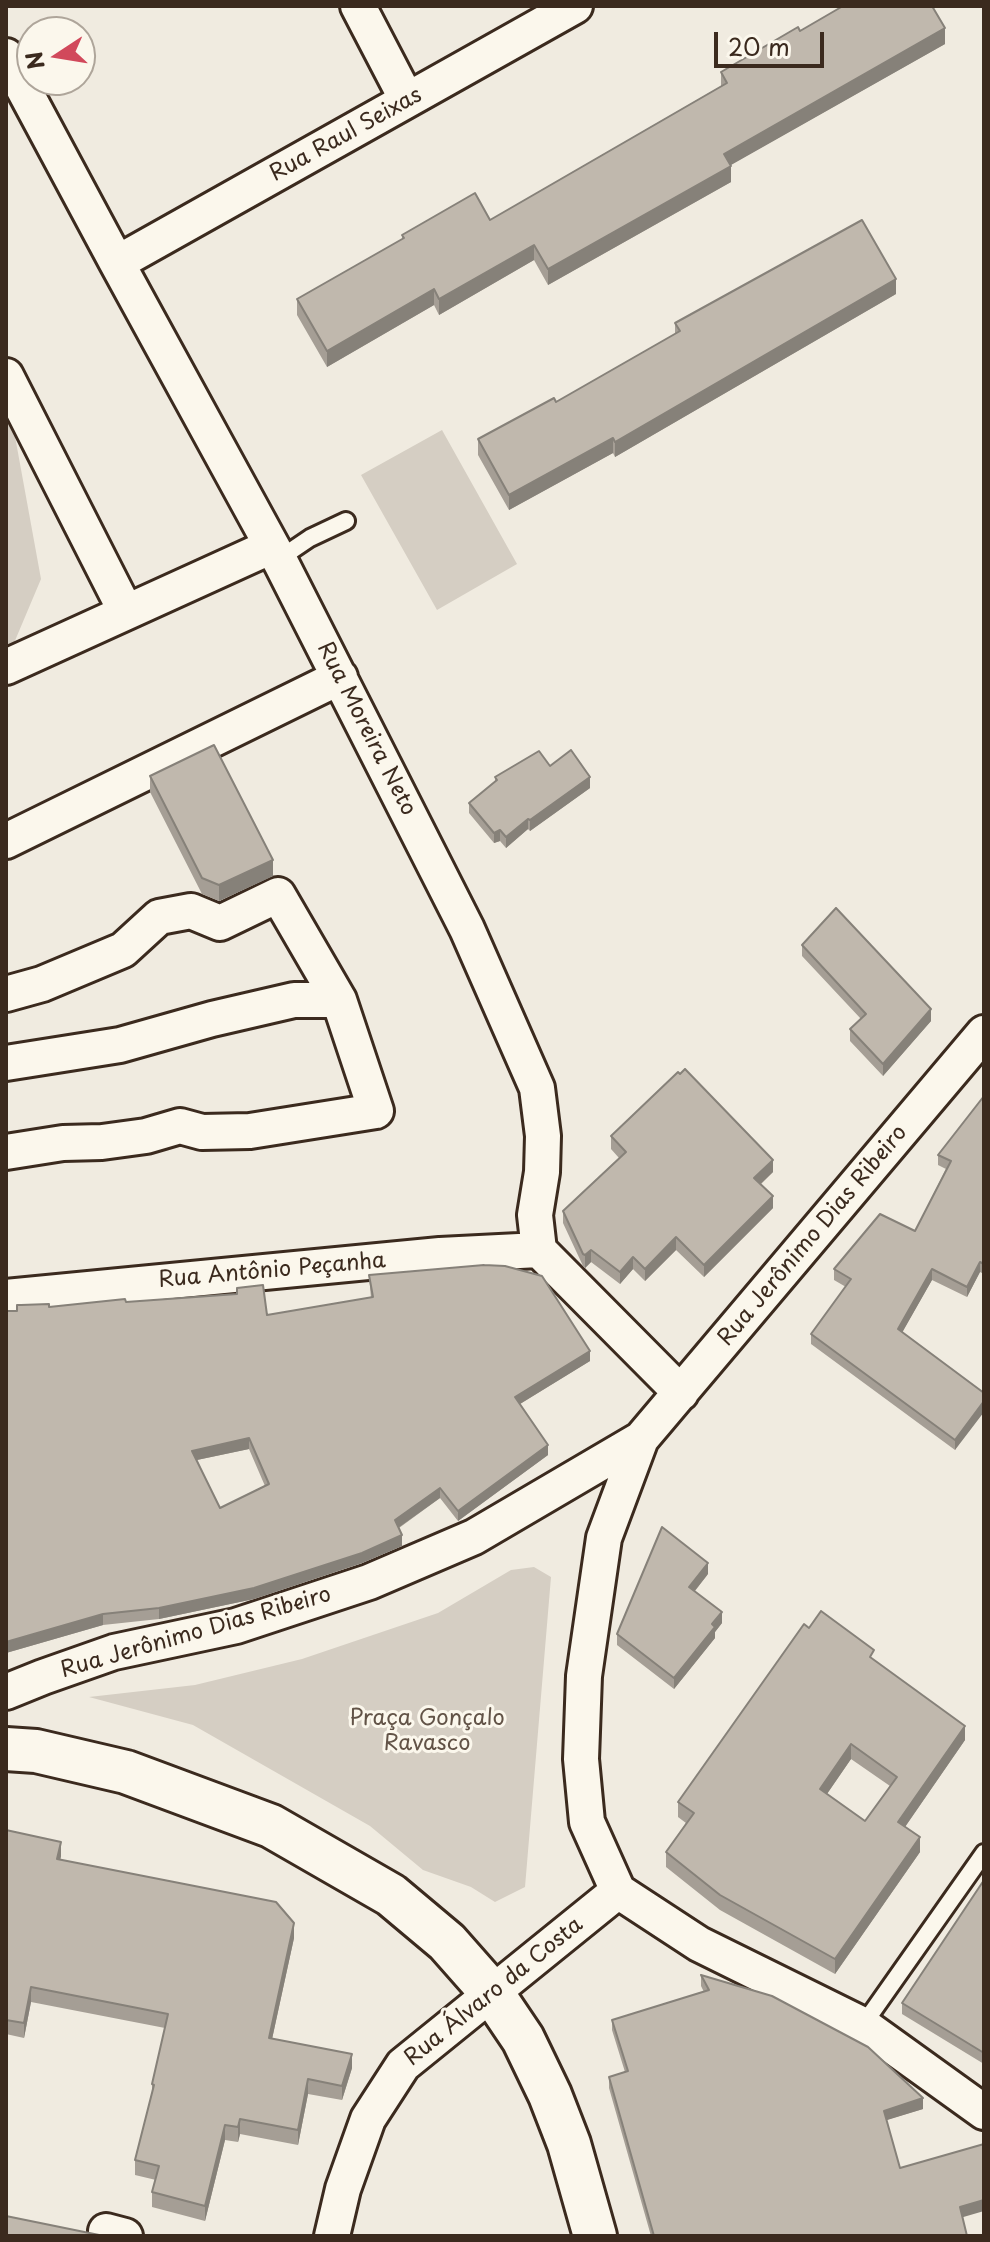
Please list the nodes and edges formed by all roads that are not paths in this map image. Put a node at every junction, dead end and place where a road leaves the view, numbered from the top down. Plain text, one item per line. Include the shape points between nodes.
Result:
1 (358, 6) edge
2 (575, 6) edge
3 (9, 67) edge
4 (407, 100) junction
5 (117, 263) junction
6 (6, 376) edge
7 (346, 521) dead end
8 (276, 552) junction
9 (126, 612) junction
10 (6, 667) edge
11 (340, 677) junction
12 (6, 841) edge
13 (6, 994) edge
14 (339, 1000) junction
15 (984, 1033) edge
16 (6, 1063) edge
17 (6, 1152) edge
18 (539, 1250) junction
19 (6, 1297) edge
20 (681, 1393) junction
21 (641, 1439) junction
22 (6, 1692) edge
23 (6, 1749) edge
24 (984, 1853) edge
25 (618, 1891) junction
26 (492, 1993) junction
27 (863, 2025) junction
28 (984, 2112) edge
29 (332, 2236) edge
30 (595, 2236) edge

1 - 4 street
2 - 4 street, Rua Raul Seixas
3 - 5 street, Rua Moreira Neto
4 - 5 street, Rua Raul Seixas
5 - 8 street, Rua Moreira Neto
6 - 9 street
7 - 8 lane
8 - 9 street
8 - 11 street, Rua Moreira Neto
9 - 10 street
11 - 12 street
11 - 18 street, Rua Moreira Neto via 467,929 537,1088 543,1136 535,1215
13 - 14 street via 123,950 159,917 191,911 220,923 278,895
14 - 16 street via 294,1000 120,1045
14 - 17 street via 376,1111 250,1131 202,1132 180,1126 146,1136
15 - 20 street, Rua Jerônimo Dias Ribeiro
18 - 19 street, Rua Antônio Peçanha
18 - 20 street
20 - 21 street, Rua Jerônimo Dias Ribeiro
21 - 22 street, Rua Jerônimo Dias Ribeiro via 474,1537 369,1582 236,1626 114,1652
21 - 25 street, Rua Jerônimo Dias Ribeiro via 604,1538 584,1676 581,1759 587,1822
23 - 26 street via 126,1772 271,1826 391,1895 447,1942
24 - 27 lane
25 - 26 street, Rua Álvaro da Costa
25 - 27 street via 699,1944
26 - 29 street, Rua Álvaro da Costa via 403,2065 368,2119
26 - 30 street via 523,2039 550,2095
27 - 28 street

